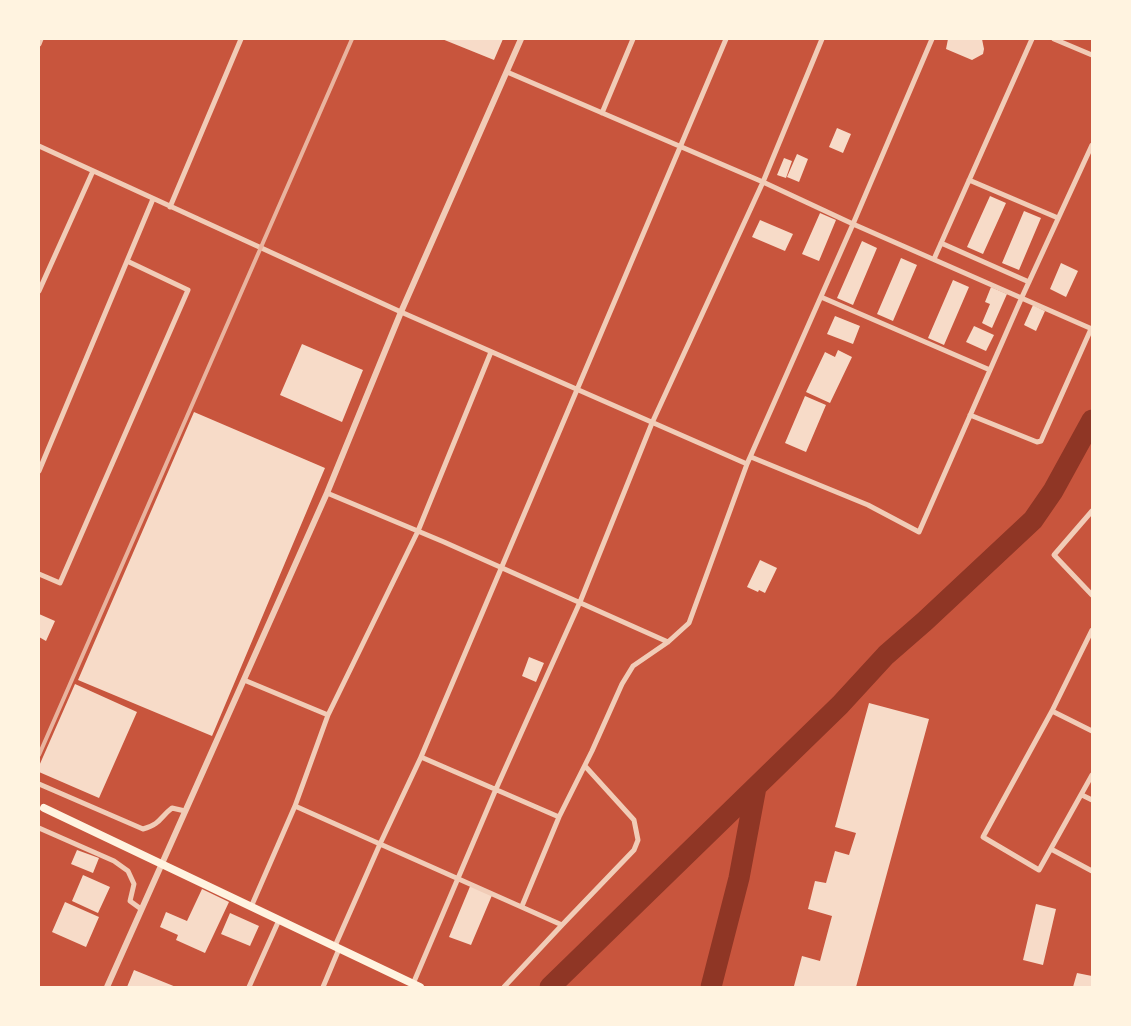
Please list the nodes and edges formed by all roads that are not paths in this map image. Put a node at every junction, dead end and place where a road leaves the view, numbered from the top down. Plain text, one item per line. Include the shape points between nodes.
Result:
1 (41, 39) edge
2 (241, 39) edge
3 (521, 39) edge
4 (633, 39) edge
5 (726, 39) edge
6 (822, 39) edge
7 (932, 39) edge
8 (1032, 39) edge
9 (1054, 39) edge
10 (39, 44) edge
11 (1092, 56) edge
12 (507, 72) junction
13 (602, 113) junction
14 (1092, 145) edge
15 (39, 146) edge
16 (680, 147) junction
17 (93, 171) junction
18 (969, 180) junction
19 (763, 182) junction
20 (153, 199) junction
21 (170, 207) junction
22 (1058, 218) junction
23 (853, 224) junction
24 (941, 243) junction
25 (934, 259) junction
26 (127, 261) junction
27 (1029, 282) junction
28 (39, 291) edge
29 (821, 297) junction
30 (1022, 297) junction
31 (401, 312) junction
32 (1092, 329) edge
33 (491, 352) junction
34 (990, 370) junction
35 (577, 390) junction
36 (970, 415) junction
37 (652, 423) junction
38 (751, 457) junction
39 (41, 461) edge
40 (747, 464) junction
41 (39, 471) edge
42 (327, 493) junction
43 (1092, 511) edge
44 (418, 531) junction
45 (503, 568) junction
46 (39, 574) edge
47 (1092, 595) edge
48 (580, 602) junction
49 (1092, 630) edge
50 (668, 642) junction
51 (244, 680) junction
52 (1052, 711) junction
53 (328, 715) junction
54 (1092, 731) edge
55 (421, 757) junction
56 (585, 766) junction
57 (1092, 775) edge
58 (39, 784) edge
59 (496, 789) junction
60 (1082, 795) junction
61 (1092, 800) edge
62 (295, 806) junction
63 (44, 808) dead end
64 (185, 811) junction
65 (559, 817) junction
66 (39, 828) edge
67 (380, 844) junction
68 (1051, 849) junction
69 (161, 863) junction
70 (1092, 871) edge
71 (458, 877) junction
72 (522, 906) junction
73 (251, 907) junction
74 (141, 909) junction
75 (279, 920) junction
76 (562, 925) junction
77 (337, 948) junction
78 (416, 985) edge
79 (107, 987) edge
80 (249, 987) edge
81 (322, 987) edge
82 (504, 987) edge

1 - 10 street
2 - 21 street
3 - 12 street
4 - 13 street
5 - 16 street
6 - 19 street
7 - 23 street
8 - 18 street
9 - 11 street
12 - 13 street
12 - 31 street
13 - 16 street
14 - 22 street
15 - 17 street
16 - 19 street
16 - 35 street
17 - 20 street
17 - 28 street
18 - 22 street
18 - 24 street
19 - 23 street
19 - 37 street
20 - 21 street
20 - 26 street
21 - 31 street
22 - 27 street
23 - 25 street
23 - 29 street
24 - 25 street
24 - 27 street
25 - 30 street
26 - 39 street
26 - 46 street via 188,290 60,583
27 - 30 street
29 - 34 street
29 - 38 street
30 - 32 street
30 - 34 street
31 - 33 street
31 - 42 street
32 - 36 street via 1041,441
33 - 35 street
33 - 44 street
34 - 36 street
35 - 37 street
35 - 45 street
36 - 38 street via 919,532 868,505
37 - 40 street
37 - 48 street
38 - 40 street
39 - 41 street
40 - 50 street via 689,623
42 - 44 street
42 - 51 street
43 - 47 street via 1054,555
44 - 45 street
44 - 53 street
45 - 48 street
45 - 55 street
48 - 50 street
48 - 59 street
49 - 52 street
50 - 56 street via 633,666
51 - 53 street
51 - 64 street
52 - 54 street
52 - 68 street via 983,837 1039,870
53 - 62 street
55 - 59 street
55 - 67 street
56 - 65 street
56 - 76 street via 634,820 638,840 634,850
57 - 60 street
58 - 64 street via 143,829 161,821 172,808
59 - 65 street
59 - 71 street
60 - 61 street
60 - 68 street
62 - 67 street
62 - 73 street
63 - 69 main road
64 - 69 street
65 - 72 street
66 - 74 street via 128,871 134,884 130,901
67 - 71 street
67 - 77 street
68 - 70 street
69 - 73 main road
69 - 74 street
71 - 72 street
71 - 78 street
72 - 76 street
73 - 75 main road
74 - 79 street
75 - 77 main road
75 - 80 street
76 - 82 street
77 - 78 main road
77 - 81 street

